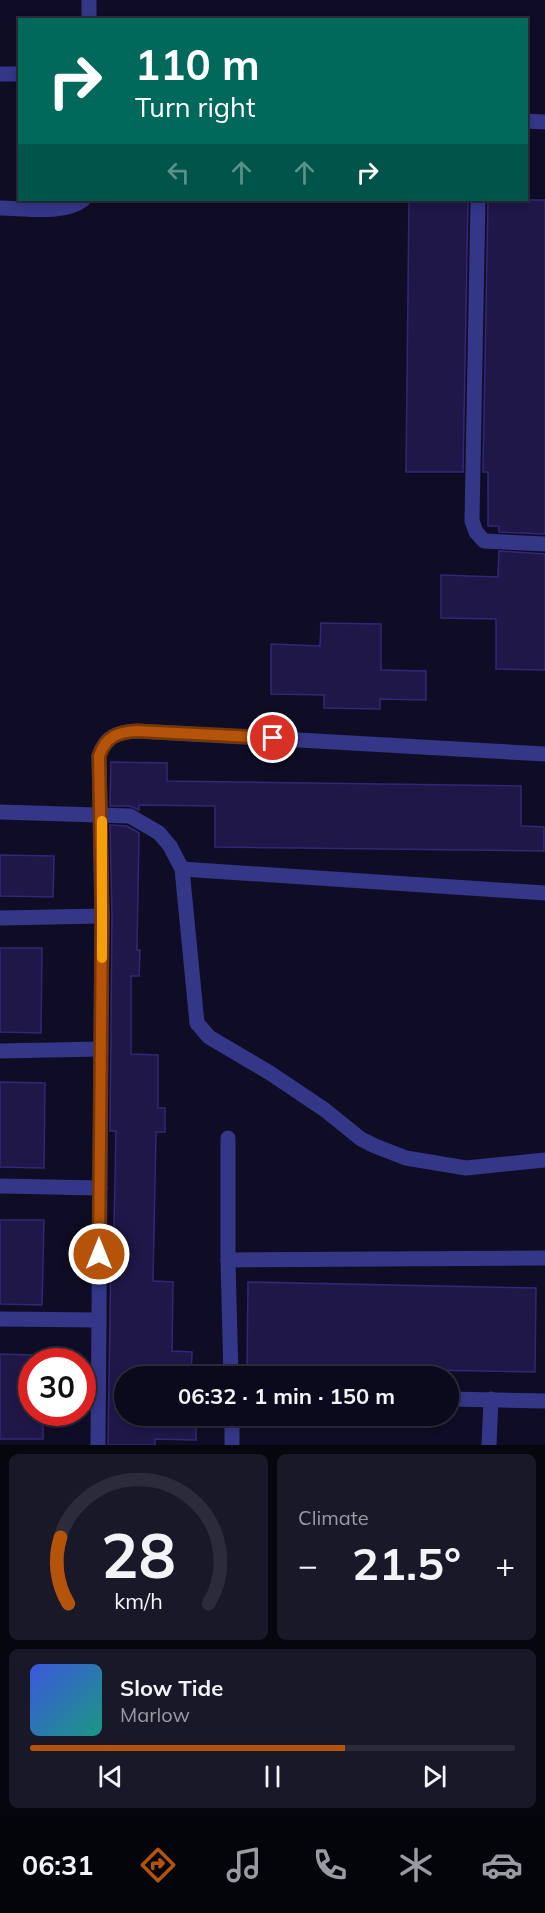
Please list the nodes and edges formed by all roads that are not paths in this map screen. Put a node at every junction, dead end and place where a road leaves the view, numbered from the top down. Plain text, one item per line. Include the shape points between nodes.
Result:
1 (89, 0) edge
2 (89, 18) edge
3 (0, 74) edge
4 (18, 74) edge
5 (528, 121) edge
6 (545, 122) edge
7 (81, 201) edge
8 (478, 201) edge
9 (0, 208) edge
10 (545, 544) edge
11 (545, 754) edge
12 (0, 812) edge
13 (102, 814) junction
14 (182, 869) junction
15 (545, 893) edge
16 (102, 916) junction
17 (0, 918) edge
18 (101, 1049) junction
19 (0, 1051) edge
20 (228, 1138) dead end
21 (545, 1160) edge
22 (0, 1186) edge
23 (100, 1188) junction
24 (545, 1258) edge
25 (228, 1260) junction
26 (0, 1319) edge
27 (99, 1320) junction
28 (231, 1366) edge
29 (459, 1399) edge
30 (491, 1399) junction
31 (545, 1401) edge
32 (232, 1426) edge
33 (98, 1445) edge
34 (232, 1445) edge
35 (489, 1445) edge

1 - 2 street
3 - 4 street
5 - 6 street
7 - 9 street via 60,209
8 - 10 street via 472,521 484,541
11 - 13 street via 120,732 105,744 99,756
12 - 13 street
13 - 14 street via 130,816 159,832
13 - 16 street
14 - 15 street
14 - 21 street via 195,1012 197,1023 209,1037 316,1104 362,1139 406,1158 466,1168
16 - 17 street
16 - 18 street
18 - 19 street
18 - 23 street
20 - 25 street
22 - 23 street
23 - 27 street
24 - 25 street
25 - 28 street
26 - 27 street
27 - 33 street
29 - 30 street
30 - 31 street
30 - 35 street
32 - 34 street

